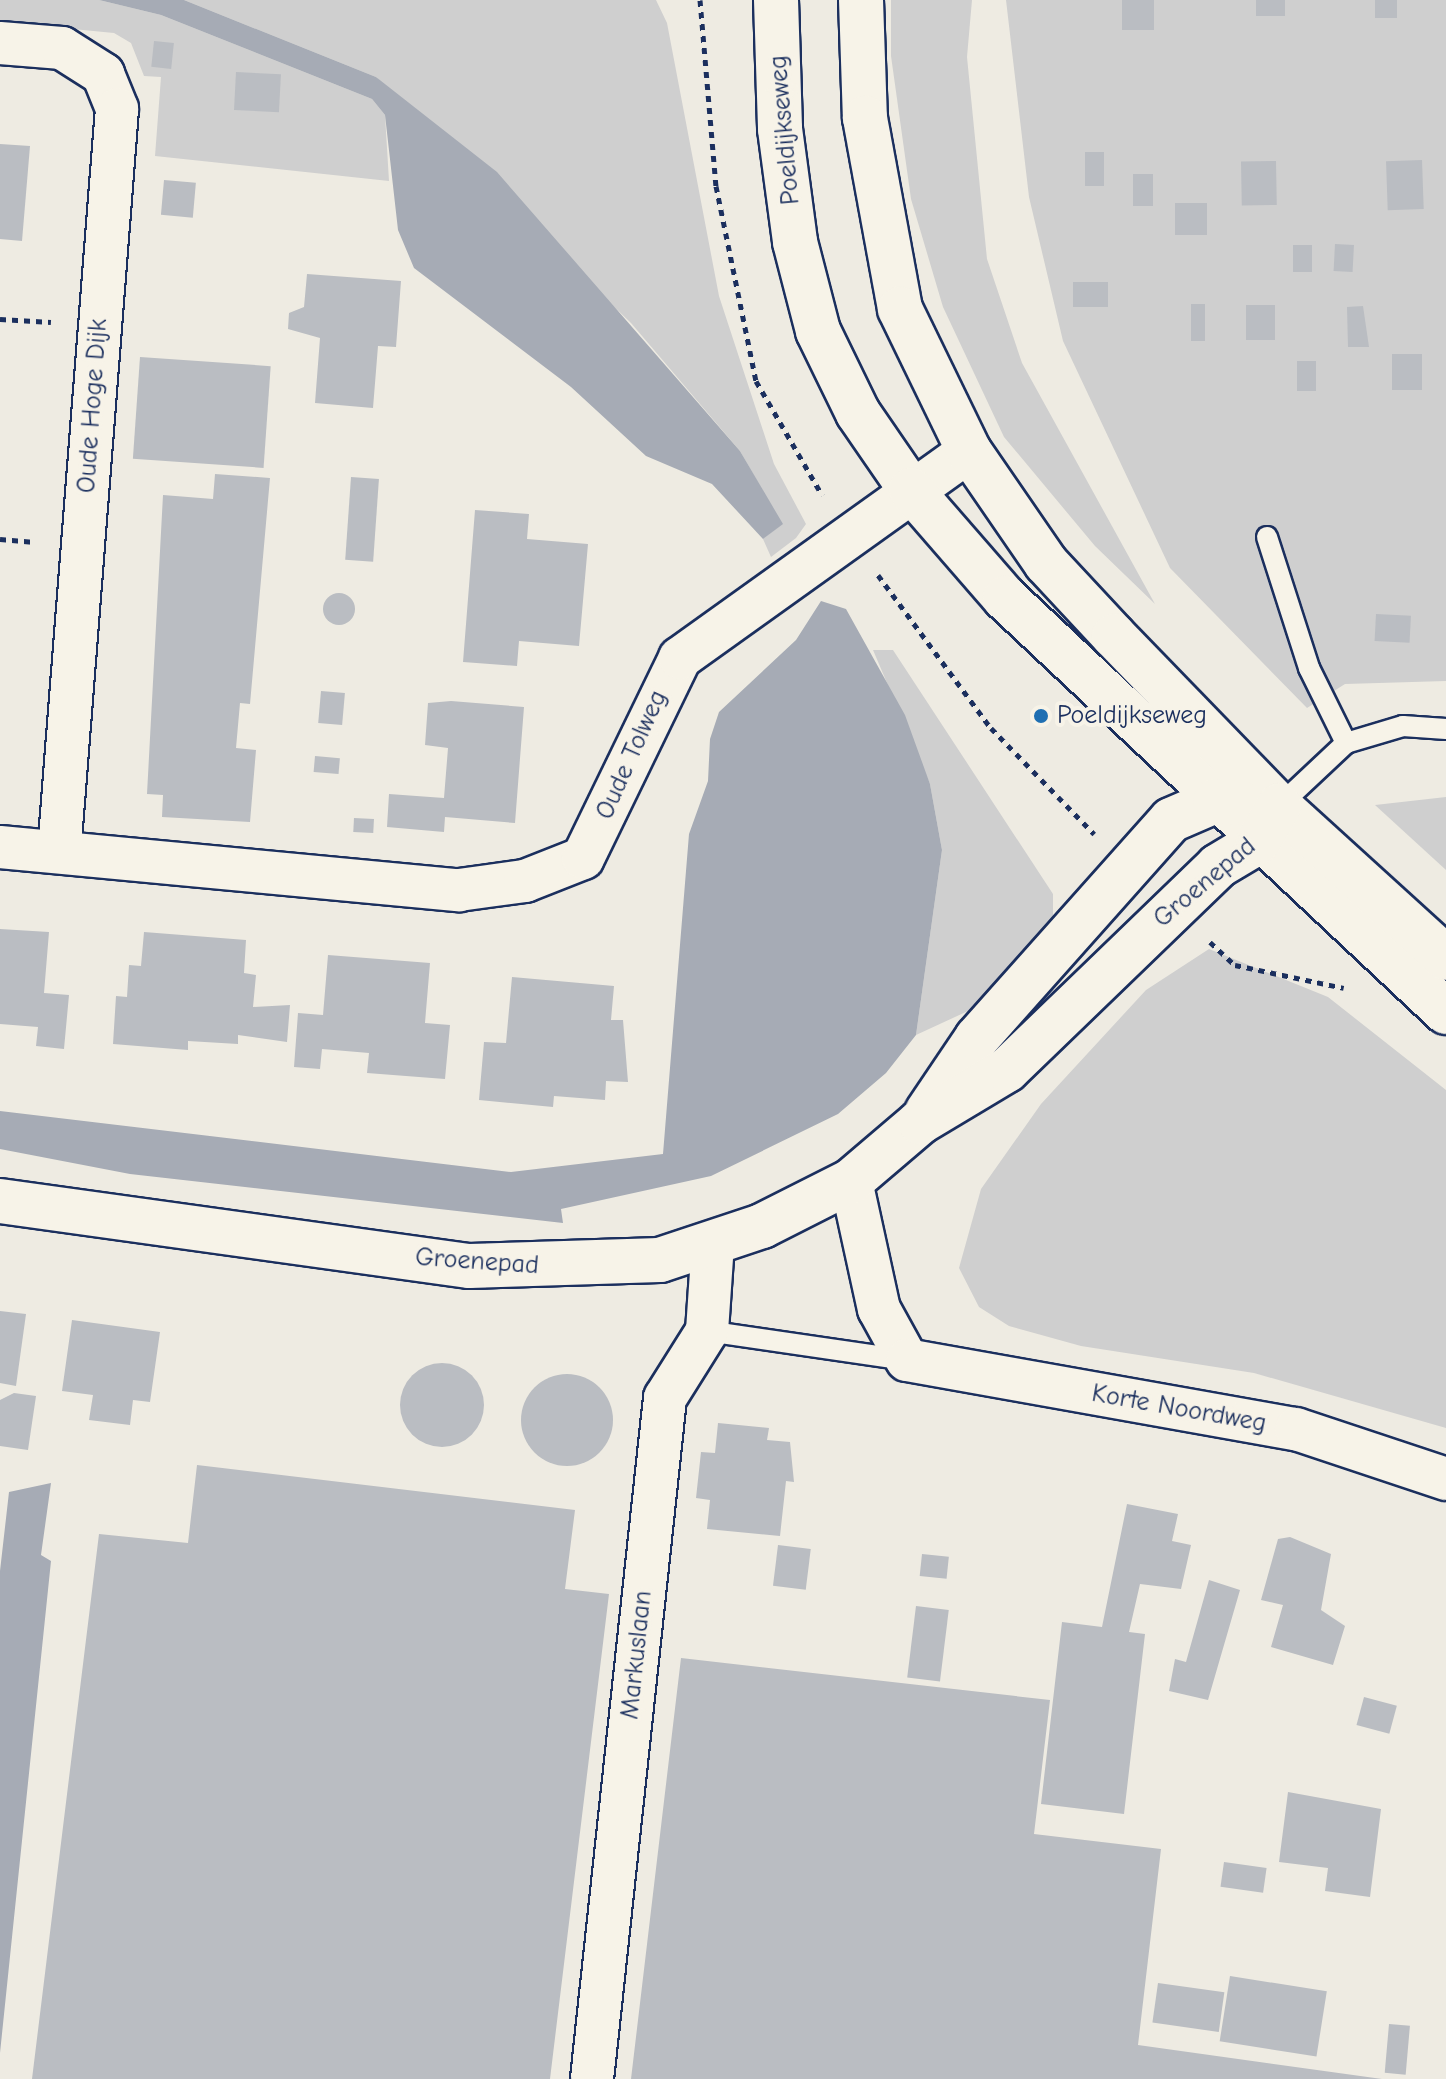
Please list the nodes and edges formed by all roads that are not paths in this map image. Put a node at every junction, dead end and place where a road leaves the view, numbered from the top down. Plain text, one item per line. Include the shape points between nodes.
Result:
1 (776, 0) edge
2 (861, 0) edge
3 (0, 43) edge
4 (969, 451) junction
5 (911, 490) junction
6 (1267, 537) dead end
7 (1446, 729) edge
8 (1346, 743) junction
9 (1215, 801) junction
10 (1269, 824) junction
11 (0, 847) edge
12 (59, 852) junction
13 (1446, 958) edge
14 (1446, 1012) edge
15 (920, 1122) junction
16 (851, 1181) junction
17 (0, 1201) edge
18 (713, 1242) junction
19 (707, 1331) junction
20 (907, 1360) junction
21 (1446, 1479) edge
22 (592, 2079) edge

1 - 5 street, Poeldijkseweg via 780,129 795,242 818,331 858,413
2 - 4 street via 865,118 890,265 928,380
3 - 12 street, Oude Hoge Dijk via 62,48 103,74 117,109
4 - 5 street, Oude Tolweg
4 - 10 street via 1046,563
5 - 9 street, Poeldijkseweg via 1005,598
5 - 12 street, Oude Tolweg via 680,658 583,858 525,881 459,890
6 - 8 lane via 1309,668
7 - 8 lane via 1403,726
8 - 10 lane
9 - 10 street, Groenepad
9 - 15 street, Groenepad via 1171,820 1126,864 977,1038
10 - 13 street
10 - 14 street
10 - 15 street, Groenepad via 1218,866 1007,1070
11 - 12 street, Oude Tolweg
15 - 16 street, Groenepad
16 - 18 street, Groenepad
16 - 20 street via 879,1309
17 - 18 street, Groenepad via 469,1266 660,1260
18 - 19 street, Markuslaan
19 - 20 lane, Korte Noordweg
19 - 22 street, Markuslaan via 665,1398
20 - 21 street, Korte Noordweg via 1296,1429

